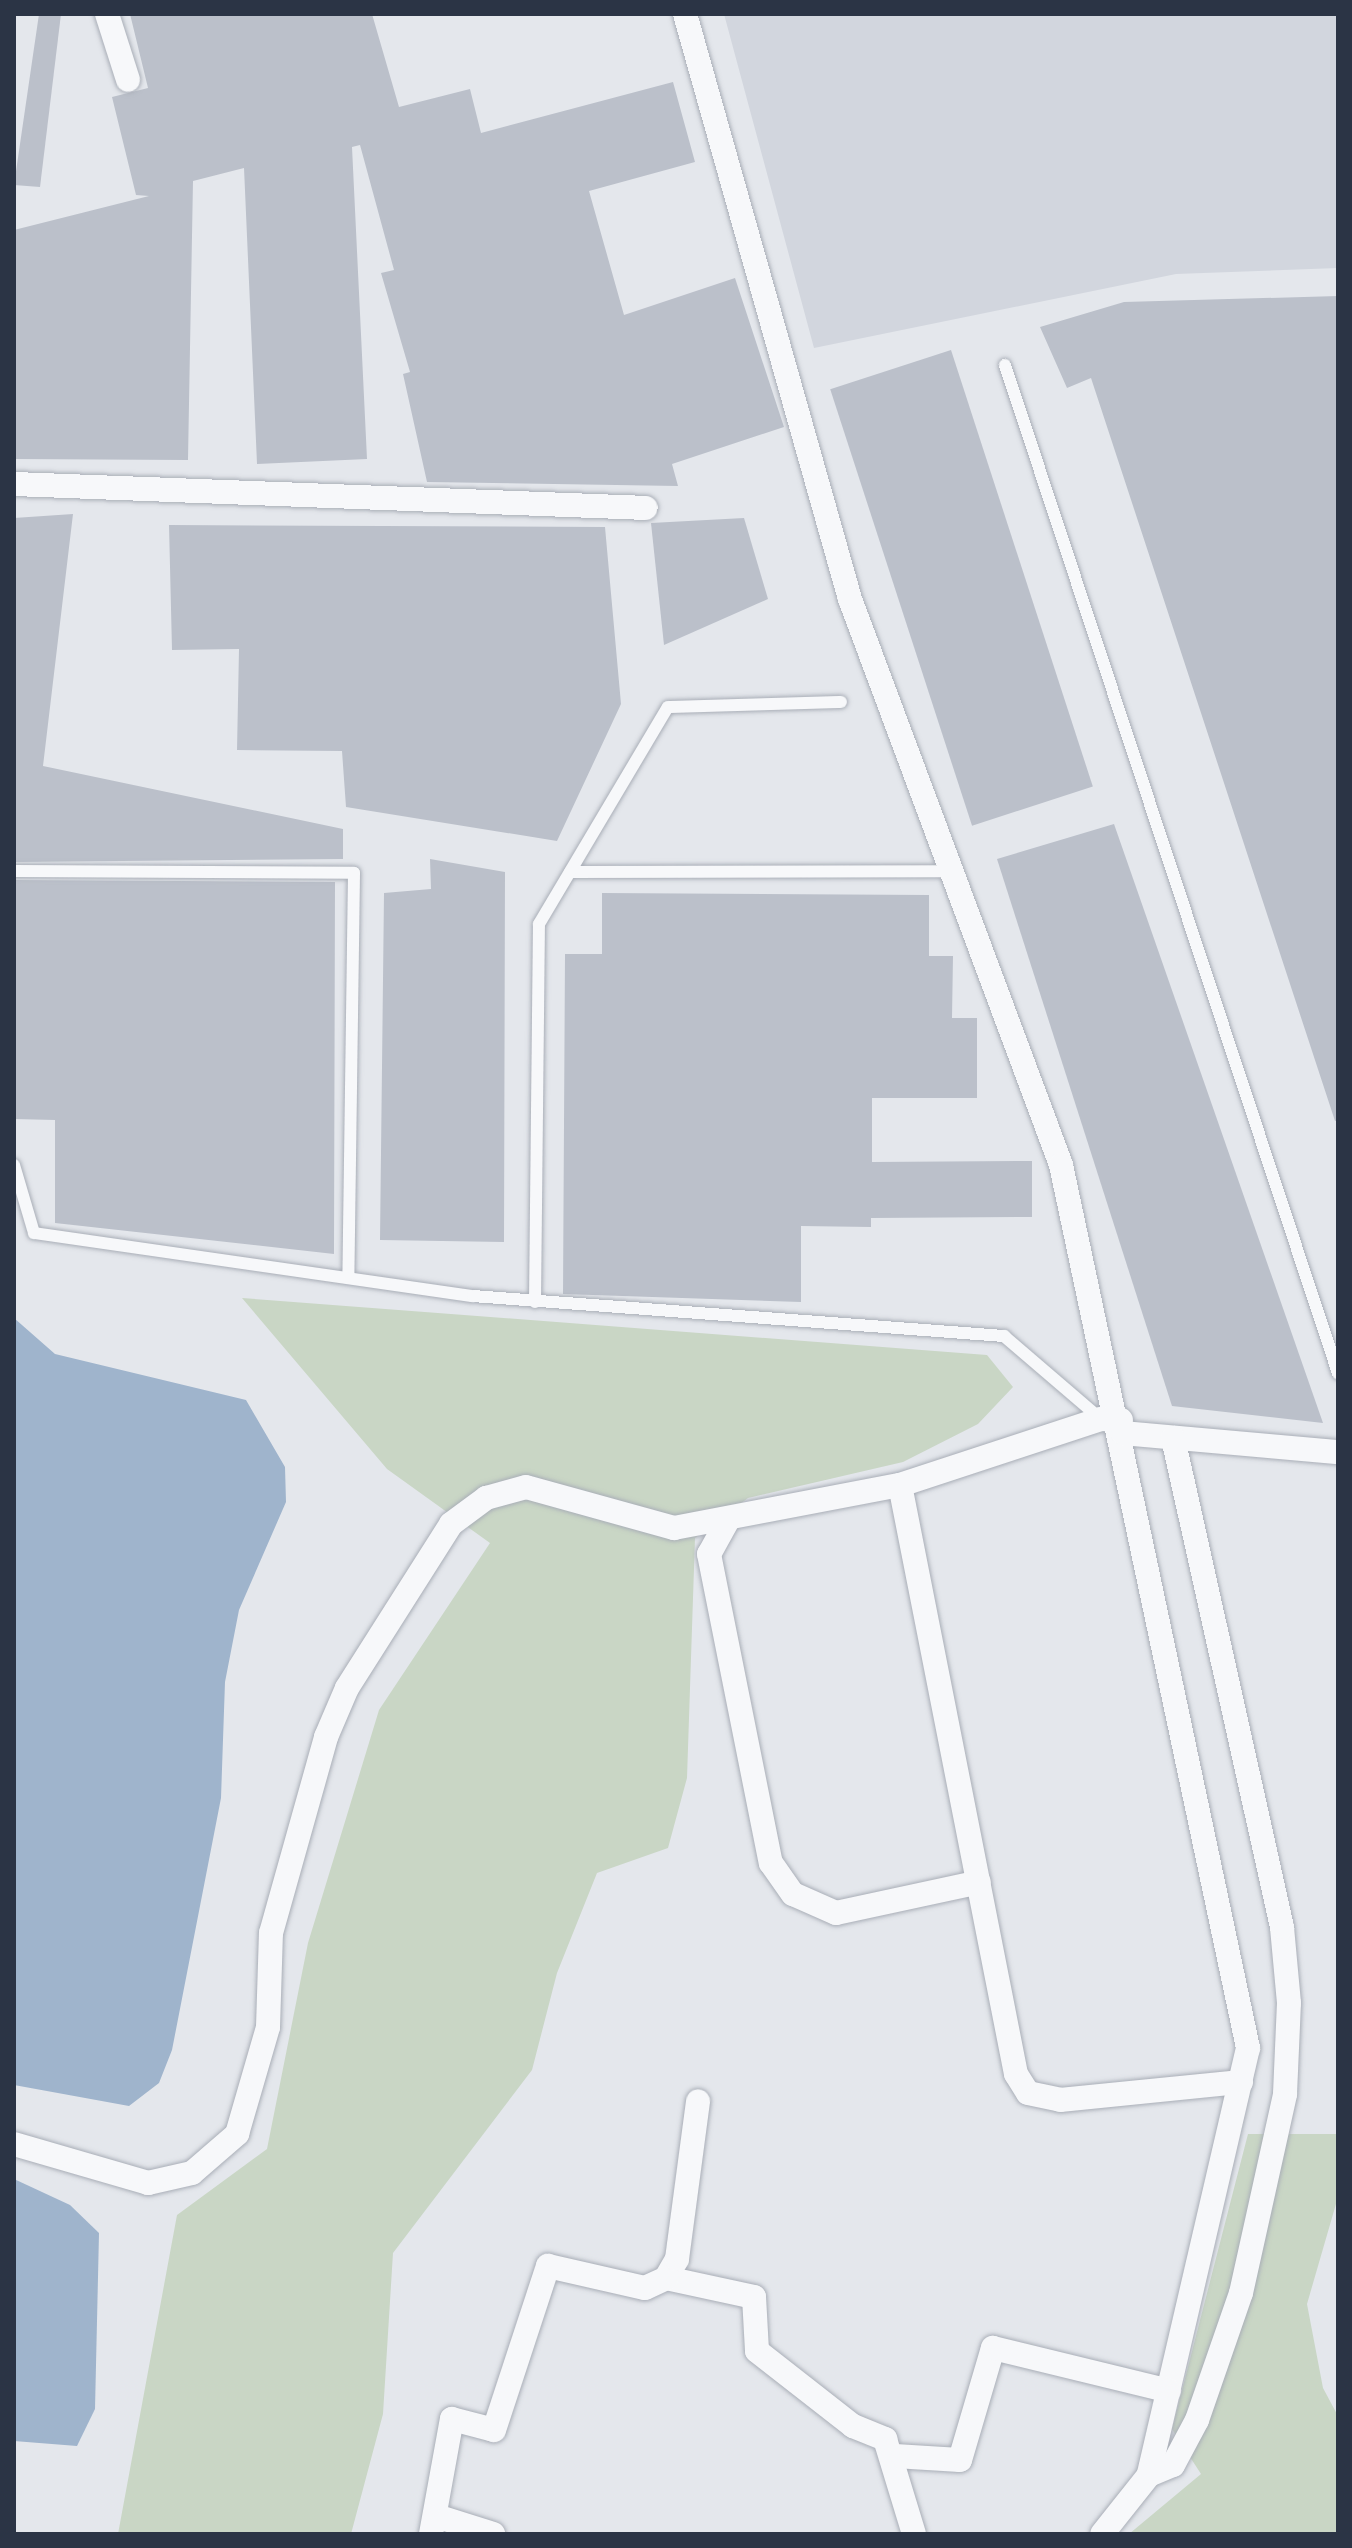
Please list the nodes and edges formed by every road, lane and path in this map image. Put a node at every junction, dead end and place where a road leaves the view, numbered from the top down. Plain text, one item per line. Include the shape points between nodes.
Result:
1 (107, 14) edge
2 (685, 14) edge
3 (128, 80) dead end
4 (1005, 365) dead end
5 (14, 484) edge
6 (646, 508) dead end
7 (841, 702) dead end
8 (14, 871) edge
9 (953, 871) junction
10 (570, 872) junction
11 (14, 1165) edge
12 (348, 1278) junction
13 (535, 1302) junction
14 (1338, 1372) edge
15 (1115, 1424) junction
16 (1173, 1438) junction
17 (1338, 1452) edge
18 (900, 1485) junction
19 (728, 1520) junction
20 (979, 1882) junction
21 (1241, 2082) junction
22 (698, 2101) dead end
23 (14, 2144) edge
24 (666, 2278) junction
25 (1169, 2391) junction
26 (895, 2456) junction
27 (1149, 2475) junction
28 (434, 2525) edge
29 (493, 2534) edge
30 (914, 2534) edge
31 (1102, 2534) edge

1 - 3 street
2 - 9 street via 850,599
4 - 14 lane
5 - 6 street
7 - 10 lane via 668,707
8 - 12 lane via 354,873
9 - 10 lane
9 - 15 street via 1061,1165
10 - 13 lane via 539,924
11 - 12 lane via 34,1233
12 - 13 lane
13 - 15 lane via 1004,1336
15 - 16 street
15 - 18 street
15 - 21 street via 1248,2048
16 - 17 street
16 - 27 street via 1282,1927 1289,2003 1285,2094 1241,2293 1197,2420 1173,2465
18 - 19 street
18 - 20 street
19 - 20 street via 709,1554 771,1863 793,1894 836,1913
19 - 23 street via 674,1528 526,1487 486,1498 451,1524 347,1688 326,1737 271,1933 268,2027 237,2134 192,2173 148,2183
20 - 21 street via 1016,2074 1028,2093 1060,2100
21 - 25 street
22 - 24 street via 677,2259
24 - 26 street via 746,2291 754,2297 757,2351 853,2426 885,2439
24 - 28 street via 645,2288 548,2266 494,2430 452,2419
25 - 26 street via 993,2348 960,2460
25 - 27 street
26 - 30 street
27 - 31 street
28 - 29 street

